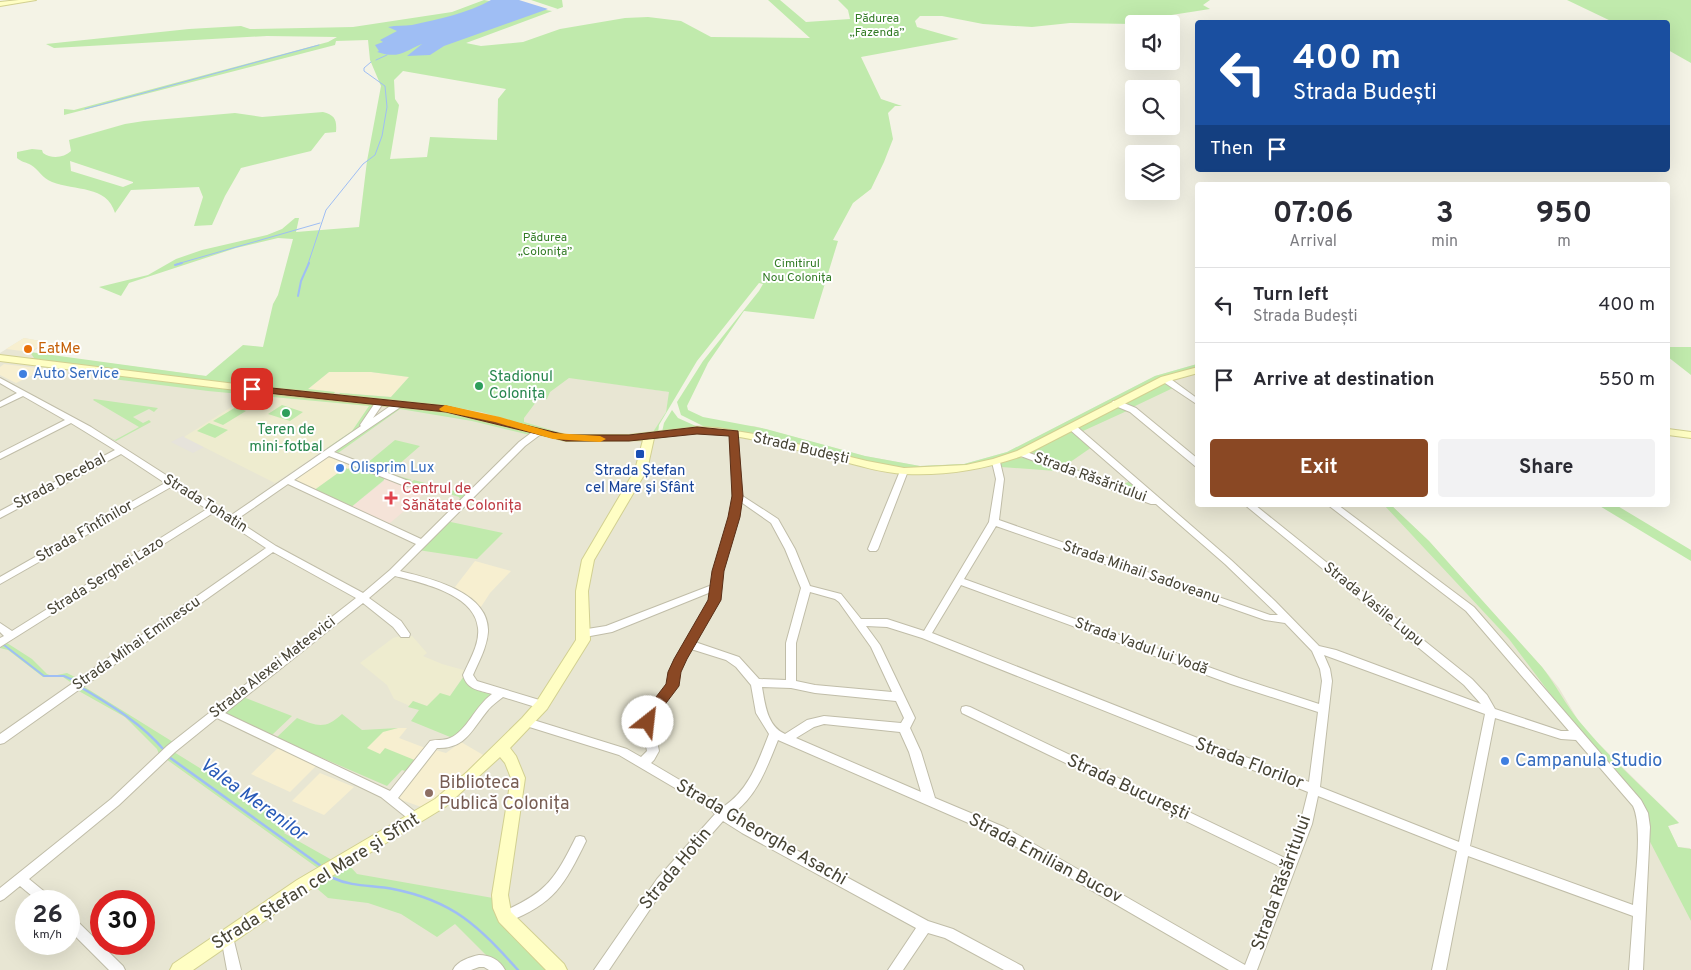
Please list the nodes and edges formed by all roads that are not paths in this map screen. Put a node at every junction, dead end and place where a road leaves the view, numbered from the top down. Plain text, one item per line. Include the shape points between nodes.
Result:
1 (33, 0) edge
2 (11, 2) edge
3 (0, 4) edge
4 (0, 358) edge
5 (1195, 371) edge
6 (1165, 379) junction
7 (0, 380) edge
8 (23, 393) junction
9 (1195, 401) edge
10 (380, 402) junction
11 (1116, 403) junction
12 (0, 404) edge
13 (399, 404) junction
14 (71, 420) junction
15 (1072, 427) junction
16 (360, 432) junction
17 (538, 432) junction
18 (1670, 432) edge
19 (734, 433) junction
20 (1691, 435) edge
21 (649, 437) junction
22 (121, 450) junction
23 (329, 453) junction
24 (1021, 453) junction
25 (0, 456) edge
26 (996, 462) junction
27 (1195, 462) edge
28 (904, 471) junction
29 (288, 481) junction
30 (170, 483) junction
31 (408, 484) dead end
32 (737, 496) junction
33 (1158, 504) junction
34 (1251, 507) edge
35 (1335, 507) edge
36 (212, 510) junction
37 (0, 515) edge
38 (230, 520) junction
39 (994, 522) junction
40 (421, 543) junction
41 (274, 548) junction
42 (873, 549) dead end
43 (393, 572) junction
44 (960, 581) junction
45 (0, 582) edge
46 (715, 587) junction
47 (806, 588) junction
48 (362, 598) junction
49 (1289, 620) junction
50 (858, 622) junction
51 (0, 627) edge
52 (585, 633) junction
53 (406, 634) dead end
54 (926, 635) junction
55 (11, 636) junction
56 (0, 643) edge
57 (690, 644) junction
58 (1316, 650) junction
59 (756, 684) junction
60 (792, 684) junction
61 (1417, 685) joint
62 (500, 693) junction
63 (899, 697) junction
64 (542, 705) junction
65 (1323, 709) junction
66 (966, 710) dead end
67 (1491, 712) junction
68 (216, 713) junction
69 (527, 722) junction
70 (904, 728) junction
71 (781, 736) junction
72 (1578, 736) junction
73 (0, 740) edge
74 (501, 748) junction
75 (642, 763) junction
76 (1314, 789) junction
77 (391, 798) junction
78 (930, 802) junction
79 (722, 814) junction
80 (415, 818) junction
81 (580, 841) dead end
82 (1464, 849) junction
83 (1290, 866) junction
84 (20, 879) junction
85 (34, 890) edge
86 (0, 895) edge
87 (503, 913) junction
88 (1640, 913) junction
89 (925, 926) junction
90 (80, 933) edge
91 (226, 937) junction
92 (1009, 968) edge
93 (118, 970) edge
94 (179, 970) edge
95 (234, 970) edge
96 (460, 970) edge
97 (498, 970) edge
98 (558, 970) edge
99 (601, 970) edge
100 (895, 970) edge
101 (1241, 970) edge
102 (1250, 970) edge
103 (1439, 970) edge
104 (1636, 970) edge

1 - 2 street
2 - 3 street
4 - 10 street, Strada Budești
5 - 6 street, Strada Budești
6 - 9 street
6 - 11 street, Strada Budești
7 - 8 street, Strada Tohatin
8 - 12 street
8 - 14 street, Strada Tohatin
10 - 13 street, Strada Budești
10 - 16 street
11 - 15 street, Strada Budești
11 - 27 street via 1133,410
13 - 16 street
13 - 17 street, Strada Budești via 461,411
14 - 22 street, Strada Tohatin
14 - 25 street
15 - 24 street, Strada Budești
15 - 33 street, Strada Răsăritului
16 - 23 street
17 - 21 street, Strada Budești via 578,439
17 - 40 street, Strada Alexei Mateevici
18 - 20 street
19 - 21 street, Strada Budești via 697,430
19 - 28 street, Strada Budești
19 - 32 street
21 - 52 street, Strada Ștefan cel Mare și Sfînt via 641,470 586,566 582,591
22 - 30 street, Strada Tohatin
22 - 37 street, Strada Decebal
23 - 29 street
23 - 31 street
24 - 26 street, Strada Budești
24 - 33 street, Strada Răsăritului
26 - 28 street, Strada Budești via 940,470
26 - 39 street via 1000,479
28 - 42 street
29 - 38 street
29 - 40 street
30 - 36 street, Strada Tohatin
30 - 45 street, Strada Fîntînilor
32 - 46 street
32 - 47 street via 775,521
33 - 49 street, Strada Răsăritului via 1228,562
34 - 67 street, Strada Vasile Lupu via 1468,682
35 - 72 street via 1470,609
36 - 38 street, Strada Tohatin
36 - 55 street, Strada Serghei Lazo
38 - 41 street, Strada Tohatin
39 - 44 street
39 - 49 street, Strada Mihail Sadoveanu via 1269,618
40 - 43 street, Strada Alexei Mateevici
41 - 48 street, Strada Tohatin
41 - 73 street, Strada Mihai Eminescu
43 - 48 street, Strada Alexei Mateevici
43 - 62 street via 452,589 479,614 482,636 469,679 473,684
44 - 54 street
44 - 65 street, Strada Vadul lui Vodă via 1235,681
46 - 52 street via 608,628
46 - 57 street via 715,600
47 - 50 street via 838,596
47 - 60 street via 791,642
48 - 53 street, Strada Tohatin
48 - 68 street, Strada Alexei Mateevici
49 - 58 street, Strada Răsăritului
50 - 54 street, Strada Florilor via 887,623
50 - 63 street via 874,645
51 - 55 street
52 - 64 street, Strada Ștefan cel Mare și Sfînt via 579,650
54 - 76 street, Strada Florilor
55 - 56 street, Strada Serghei Lazo
57 - 59 street via 735,660
57 - 75 street via 674,672 672,686 651,713 649,731 653,751
58 - 61 street
58 - 65 street, Strada Răsăritului via 1327,681
59 - 60 street
59 - 71 street via 761,713
60 - 63 street
61 - 67 street
62 - 64 street
62 - 77 street via 488,702 464,735 452,743 434,744
63 - 70 street via 910,718
64 - 69 street, Strada Ștefan cel Mare și Sfînt
65 - 76 street, Strada Răsăritului
66 - 83 street, Strada București
67 - 72 street via 1561,736
67 - 82 street
68 - 77 street
68 - 84 street, Strada Alexei Mateevici via 115,802
69 - 74 street, Strada Ștefan cel Mare și Sfînt
69 - 75 street, Strada Gheorghe Asachi via 615,750
70 - 71 street via 824,720
70 - 78 street
71 - 78 street, Strada Emilian Bucov
71 - 79 street, Strada Hotin via 750,791
72 - 88 street via 1642,812
74 - 80 street, Strada Ștefan cel Mare și Sfînt via 440,803
74 - 87 street via 511,760 518,778 500,896
75 - 79 street, Strada Gheorghe Asachi via 713,805
76 - 82 street, Strada Florilor
76 - 83 street, Strada Răsăritului via 1306,824
77 - 80 street
78 - 101 street, Strada Emilian Bucov via 1000,831
79 - 89 street, Strada Gheorghe Asachi
79 - 99 street, Strada Hotin via 662,882
80 - 91 street, Strada Ștefan cel Mare și Sfînt via 326,871
81 - 87 street via 551,892 528,908
82 - 88 street, Strada Florilor
82 - 103 street
83 - 102 street, Strada Răsăritului
84 - 85 street
84 - 86 street, Strada Alexei Mateevici
87 - 98 street
88 - 104 street
89 - 92 street, Strada Gheorghe Asachi via 948,933
89 - 100 street
90 - 93 street
91 - 94 street, Strada Ștefan cel Mare și Sfînt
91 - 95 street
96 - 97 street via 483,960

